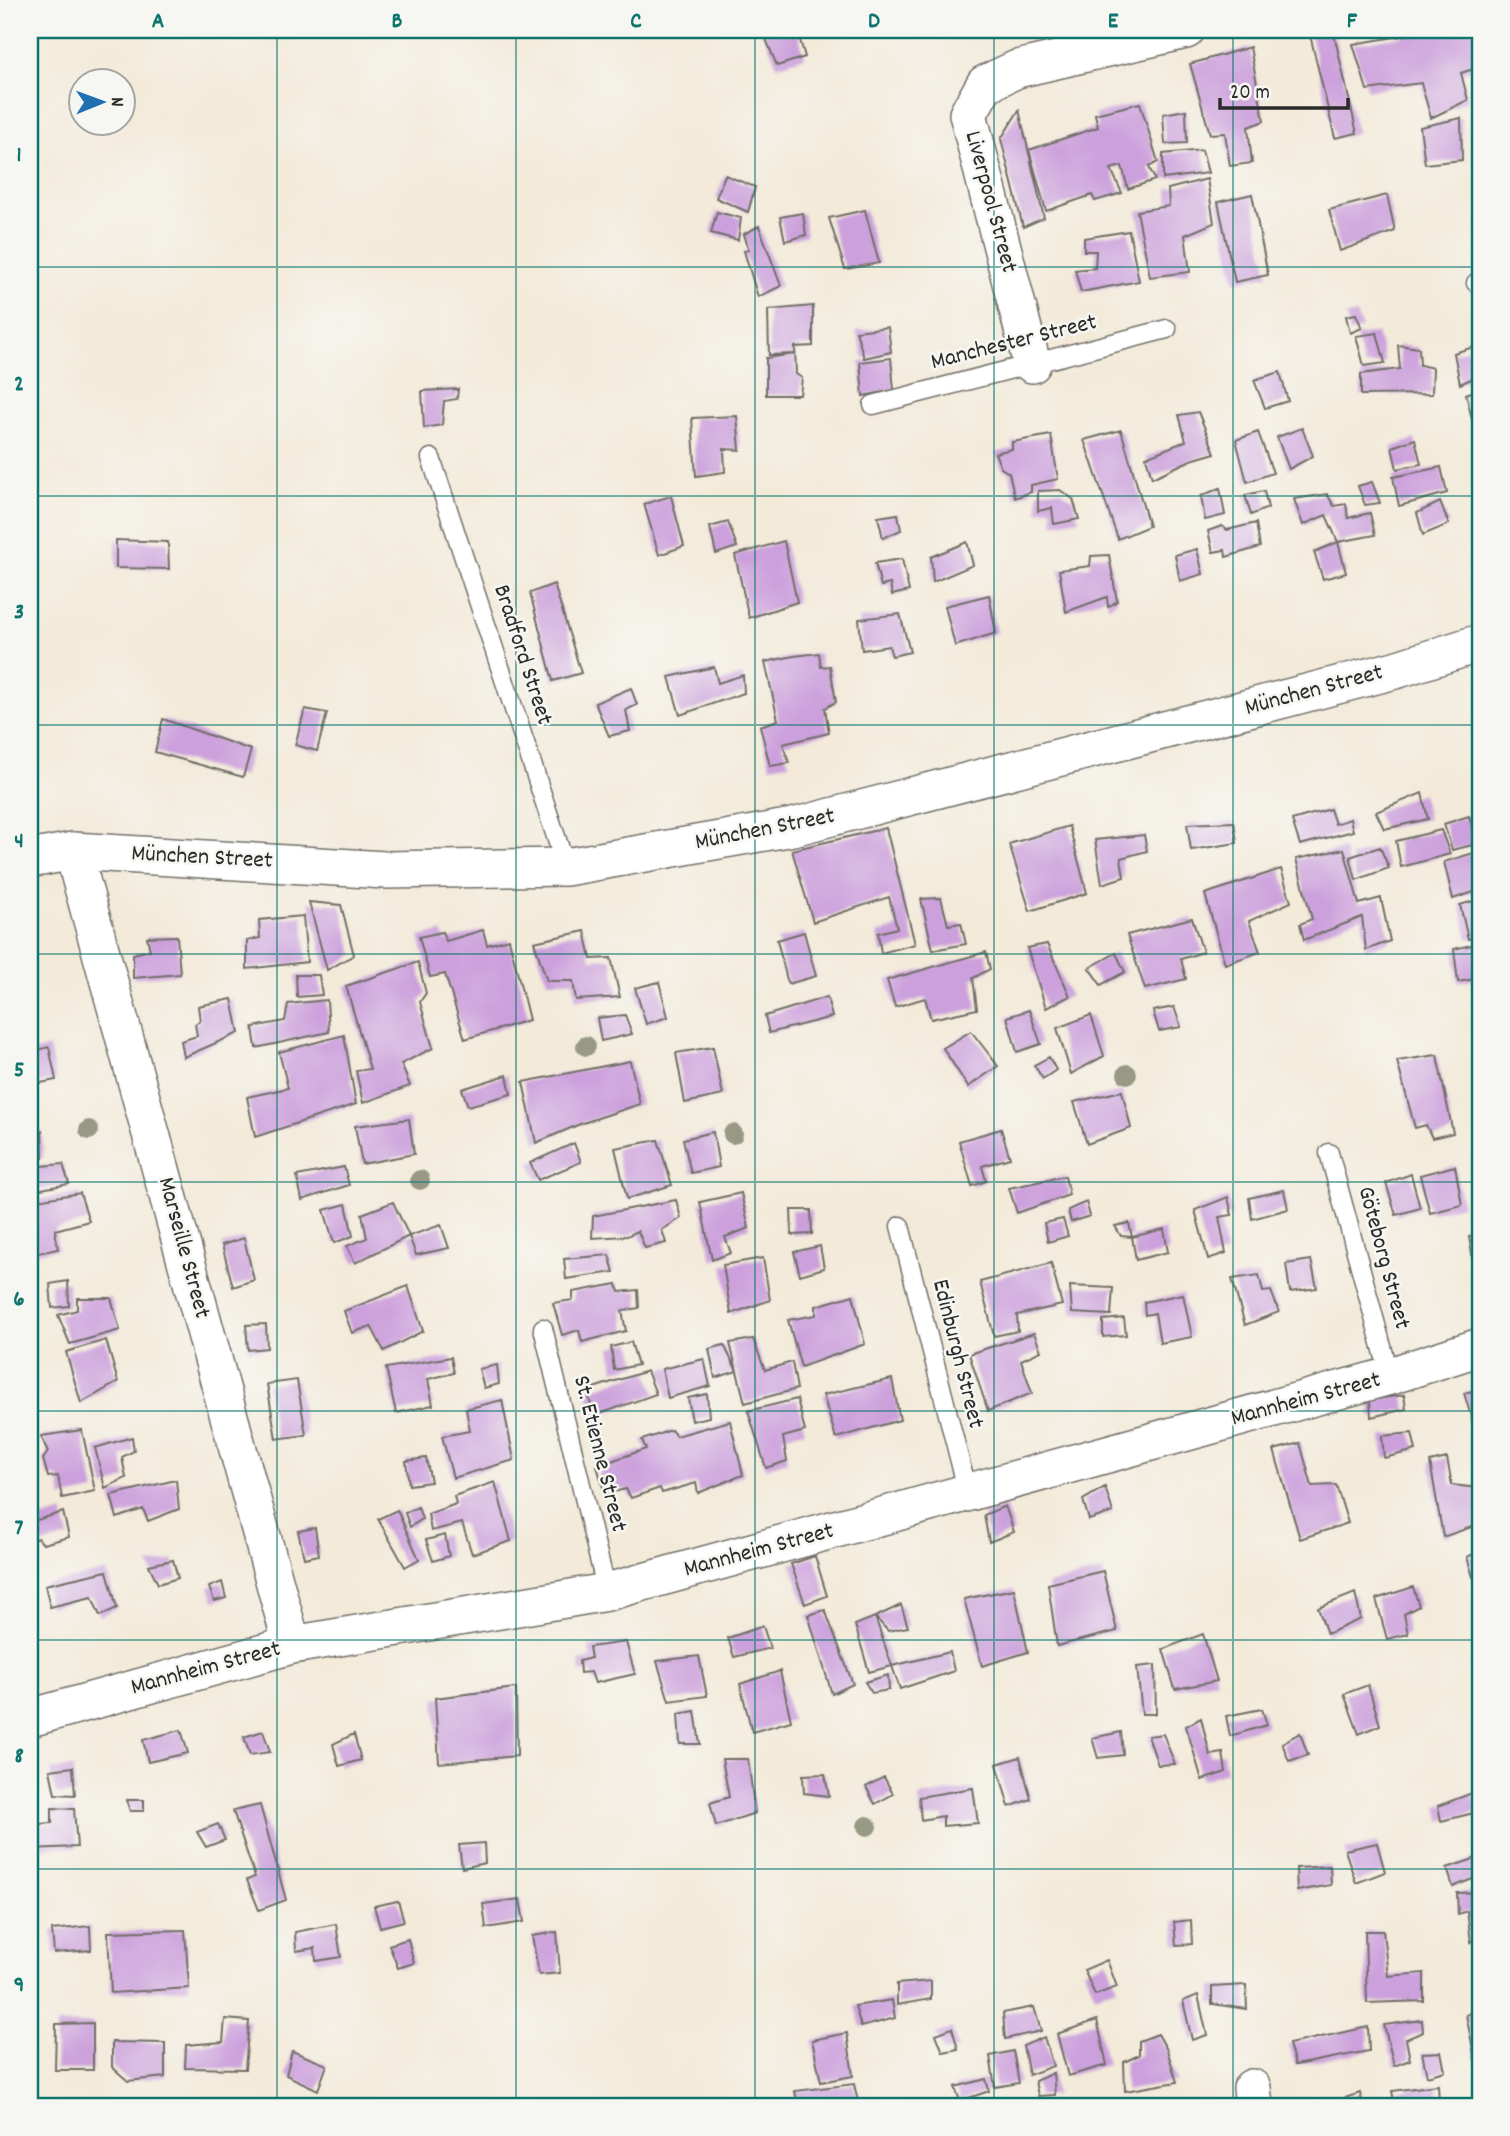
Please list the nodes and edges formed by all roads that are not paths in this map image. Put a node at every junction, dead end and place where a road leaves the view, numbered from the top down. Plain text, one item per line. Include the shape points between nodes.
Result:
1 (1186, 30) edge
2 (1167, 329) dead end
3 (1032, 364) junction
4 (873, 405) dead end
5 (431, 458) dead end
6 (1480, 643) edge
7 (73, 851) junction
8 (30, 859) edge
9 (566, 867) junction
10 (1329, 1153) dead end
11 (900, 1226) dead end
12 (543, 1328) dead end
13 (1480, 1347) edge
14 (1390, 1376) junction
15 (968, 1493) junction
16 (607, 1592) junction
17 (292, 1645) junction
18 (30, 1718) edge

1 - 3 street, Liverpool Street via 1017,69 985,84 968,114
2 - 3 lane, Manchester Street
3 - 4 lane, Manchester Street
5 - 9 lane, Bradford Street
6 - 9 street, München Street via 1395,670 793,827
7 - 8 street, München Street
7 - 9 street, München Street via 385,870
7 - 17 street, Marseille Street
10 - 14 lane, Göteborg Street
11 - 15 lane, Edinburgh Street
12 - 16 lane, St. Etienne Street
13 - 14 street, Mannheim Street
14 - 15 street, Mannheim Street
15 - 16 street, Mannheim Street
16 - 17 street, Mannheim Street
17 - 18 street, Mannheim Street

